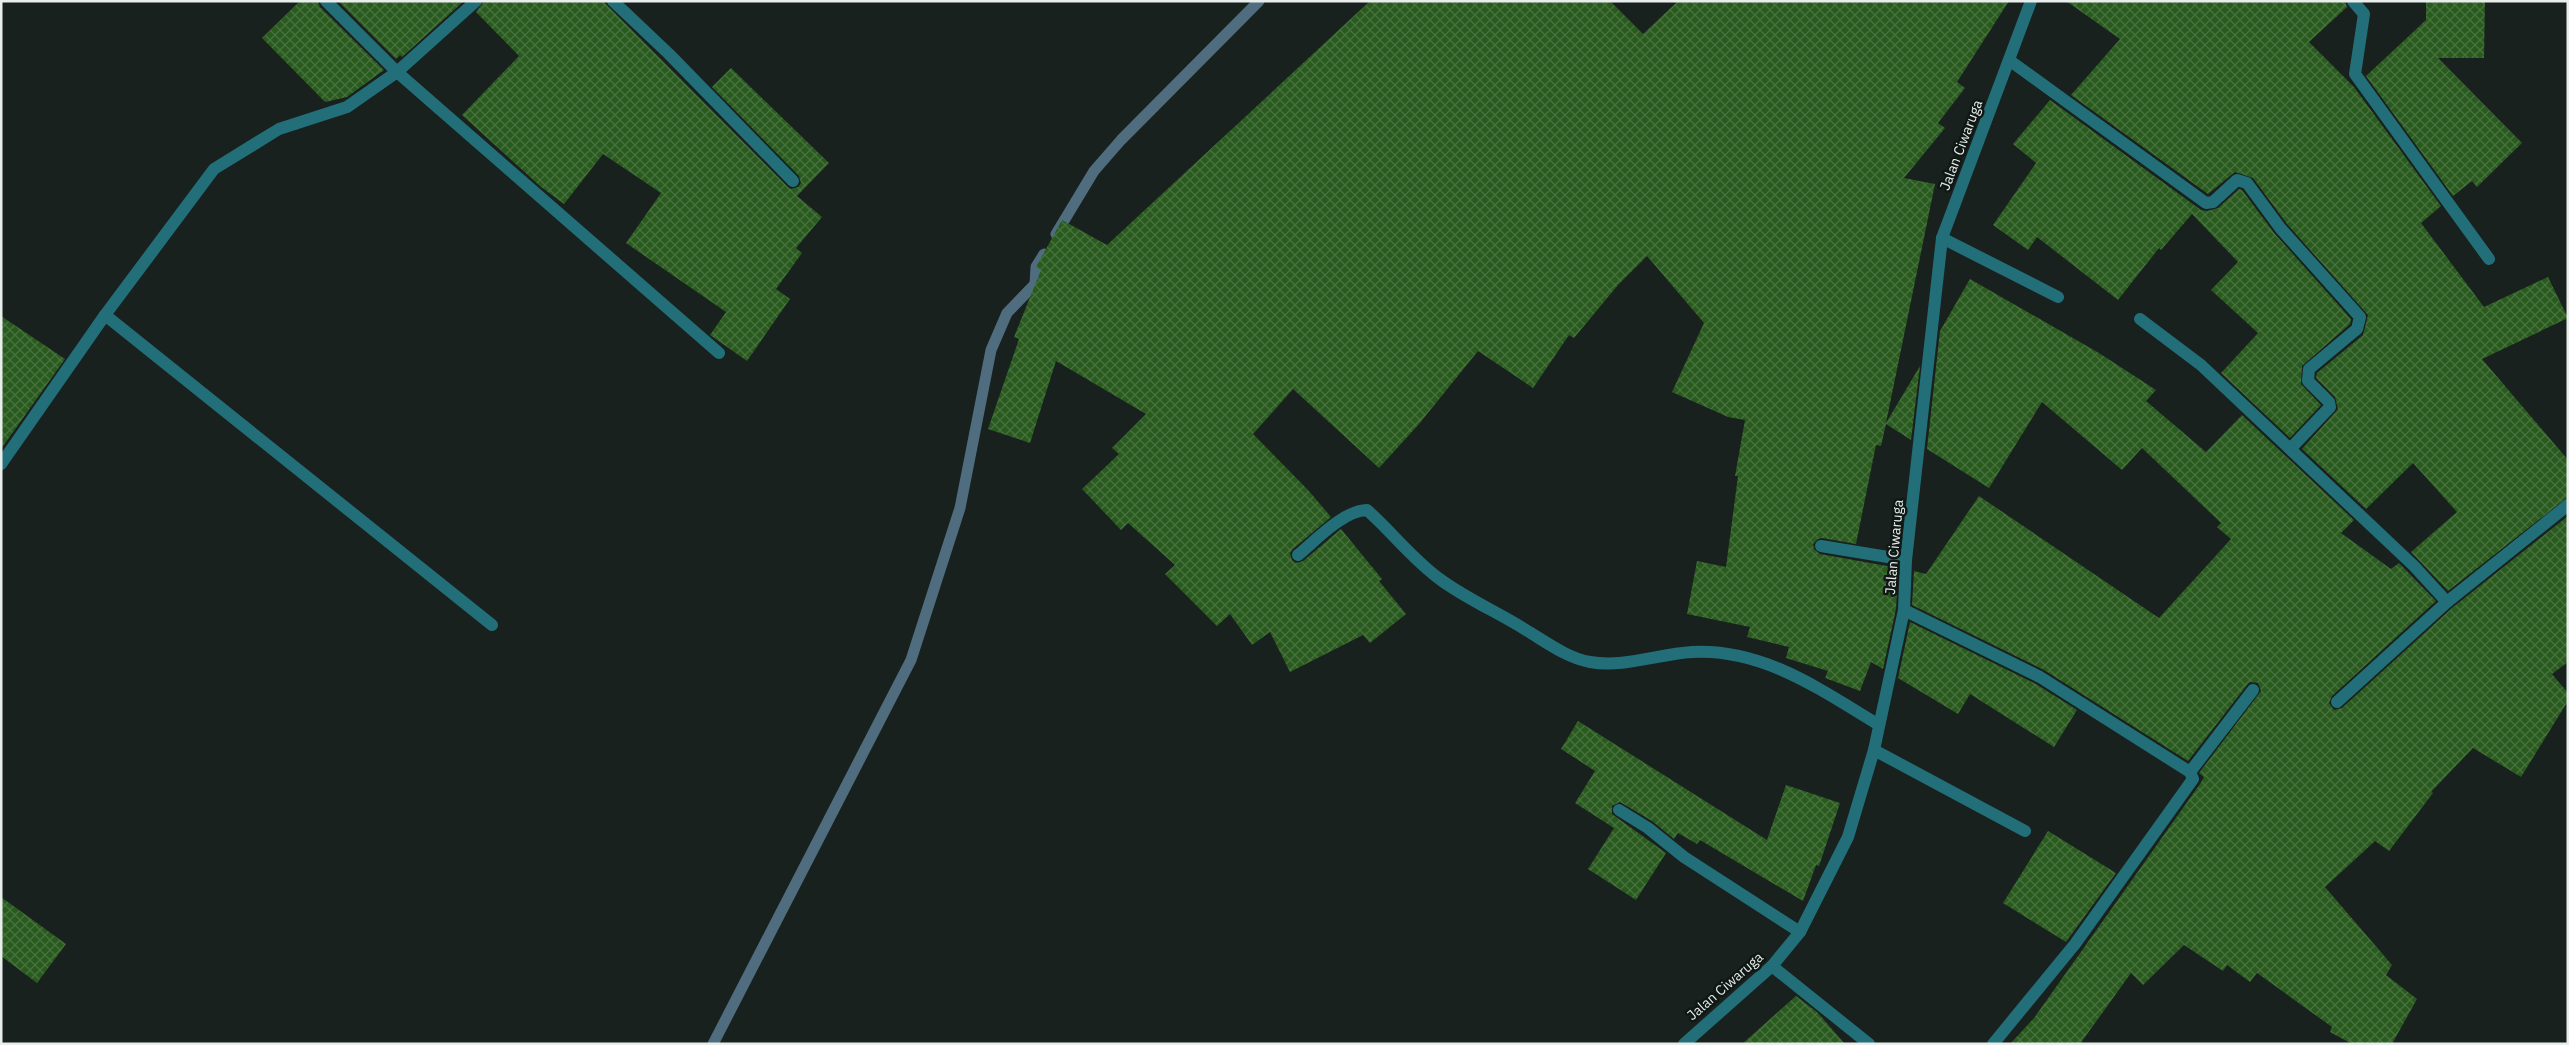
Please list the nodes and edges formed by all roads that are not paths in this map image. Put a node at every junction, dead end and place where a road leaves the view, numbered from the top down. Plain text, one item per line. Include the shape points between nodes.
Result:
1 (326, 1) edge
2 (476, 1) edge
3 (613, 1) edge
4 (2031, 1) edge
5 (2353, 1) edge
6 (2009, 60) junction
7 (397, 72) junction
8 (793, 180) dead end
9 (1942, 238) junction
10 (2489, 259) dead end
11 (2058, 297) dead end
12 (105, 315) junction
13 (2140, 319) dead end
14 (719, 352) dead end
15 (2290, 449) junction
16 (1, 464) edge
17 (2568, 505) edge
18 (1821, 546) dead end
19 (1298, 555) dead end
20 (1906, 560) junction
21 (2447, 602) junction
22 (1904, 610) junction
23 (492, 625) dead end
24 (2253, 690) dead end
25 (2337, 702) dead end
26 (1879, 725) junction
27 (1874, 750) junction
28 (2190, 772) junction
29 (1619, 810) dead end
30 (2025, 831) dead end
31 (1800, 932) junction
32 (1772, 966) junction
33 (1684, 1044) edge
34 (1869, 1044) edge
35 (1993, 1044) edge

1 - 7 street
2 - 7 street
3 - 8 street via 670,54
4 - 6 street, Jalan Ciwaruga
5 - 10 street via 2364,14 2355,74
6 - 9 street, Jalan Ciwaruga
6 - 15 street via 2206,203 2213,202 2237,180 2247,183 2281,229 2360,317 2358,329 2309,369 2308,381 2330,407
7 - 12 street via 347,107 279,129 214,169
7 - 14 street
9 - 11 street
9 - 20 street, Jalan Ciwaruga
12 - 16 street
12 - 23 street
13 - 15 street via 2201,365
15 - 21 street via 2414,566
17 - 21 street
18 - 20 street
19 - 26 street via 1346,516 1357,510 1367,510 1442,581 1563,652 1589,662 1616,664 1694,652 1758,661 1797,675
20 - 22 street, Jalan Ciwaruga
21 - 25 street
22 - 26 street, Jalan Ciwaruga
22 - 28 street via 2040,677
24 - 28 street
26 - 27 street, Jalan Ciwaruga
27 - 30 street
27 - 31 street, Jalan Ciwaruga via 1848,837
28 - 35 street via 2193,783 2075,944
29 - 31 street via 1684,857
31 - 32 street, Jalan Ciwaruga
32 - 33 street, Jalan Ciwaruga
32 - 34 street

